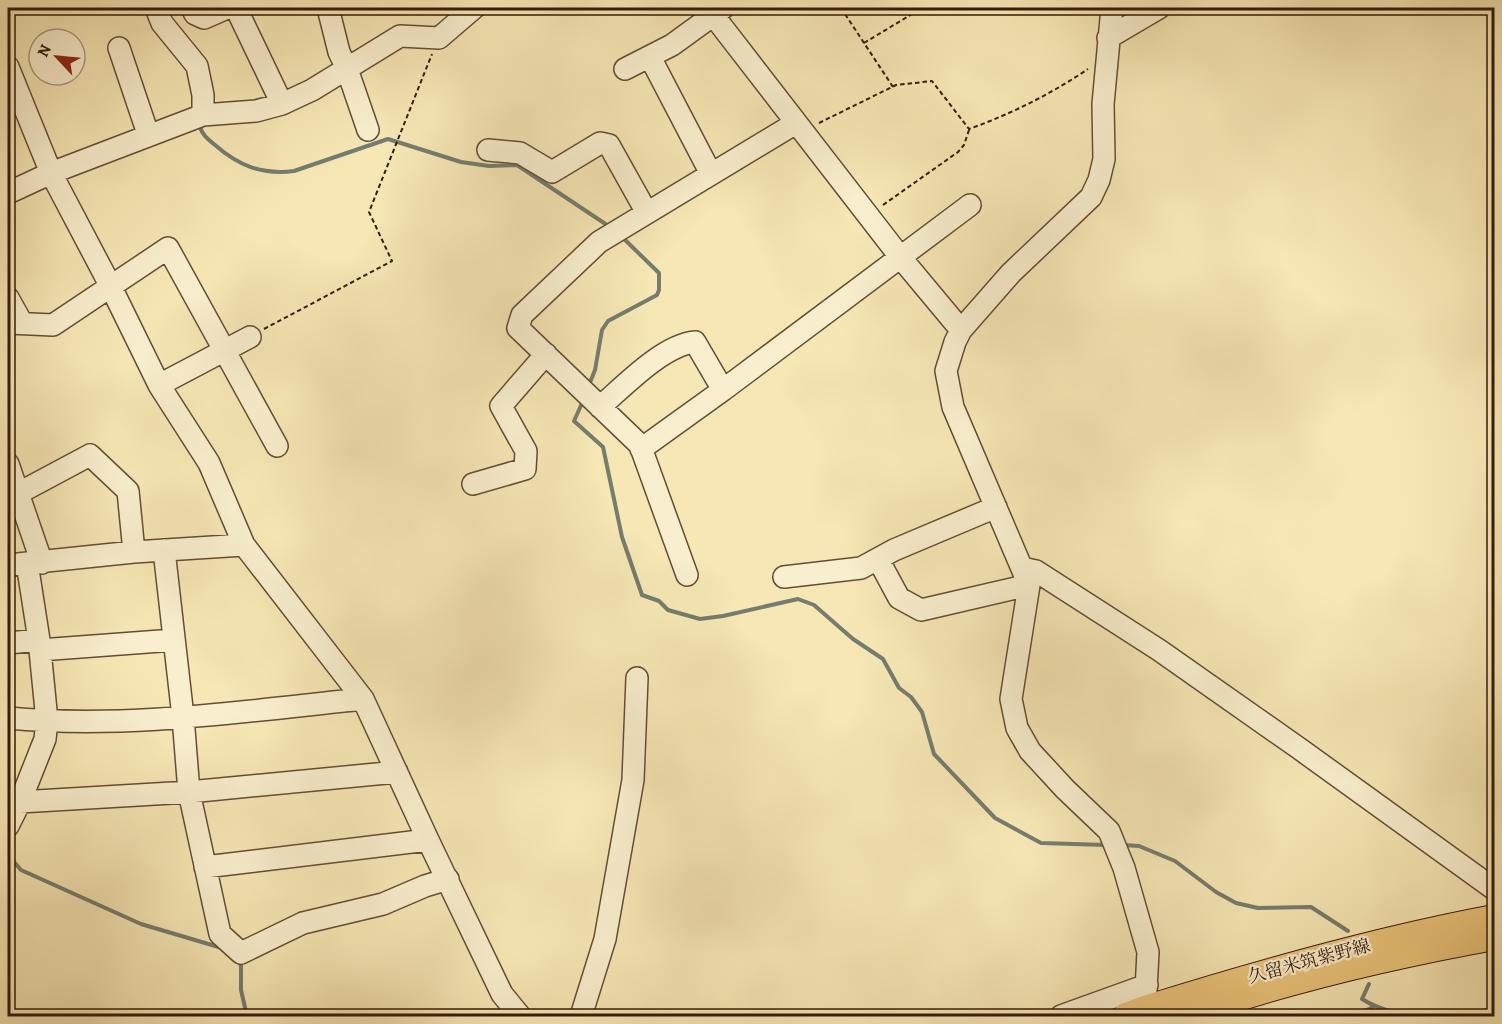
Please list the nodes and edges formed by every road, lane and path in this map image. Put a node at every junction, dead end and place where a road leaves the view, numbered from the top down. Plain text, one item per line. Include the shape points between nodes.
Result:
1 (156, 8) edge
2 (192, 8) edge
3 (227, 8) edge
4 (236, 8) edge
5 (328, 8) edge
6 (474, 8) edge
7 (841, 8) edge
8 (922, 8) edge
9 (1112, 8) edge
10 (1159, 8) edge
11 (713, 10) edge
12 (439, 38) junction
13 (1108, 38) junction
14 (864, 43) junction
15 (119, 48) dead end
16 (650, 57) junction
17 (1108, 59) junction
18 (8, 67) edge
19 (347, 69) junction
20 (626, 69) dead end
21 (893, 87) junction
22 (13, 98) edge
23 (282, 104) junction
24 (203, 115) junction
25 (800, 127) junction
26 (969, 129) junction
27 (368, 130) dead end
28 (148, 134) junction
29 (488, 150) dead end
30 (51, 173) junction
31 (711, 174) junction
32 (8, 194) edge
33 (970, 206) dead end
34 (647, 213) junction
35 (868, 216) junction
36 (901, 258) junction
37 (110, 285) junction
38 (8, 298) edge
39 (15, 323) edge
40 (961, 330) junction
41 (250, 337) joint
42 (224, 350) junction
43 (546, 354) junction
44 (159, 385) junction
45 (723, 390) junction
46 (600, 407) junction
47 (277, 446) dead end
48 (641, 449) junction
49 (8, 464) edge
50 (473, 484) dead end
51 (12, 494) edge
52 (996, 507) junction
53 (244, 545) junction
54 (164, 550) junction
55 (134, 552) junction
56 (878, 559) junction
57 (25, 564) edge
58 (687, 575) dead end
59 (1026, 576) junction
60 (784, 577) dead end
61 (174, 640) junction
62 (8, 643) edge
63 (39, 645) junction
64 (637, 678) dead end
65 (363, 699) junction
66 (183, 717) junction
67 (8, 718) edge
68 (47, 721) junction
69 (397, 772) junction
70 (189, 792) junction
71 (20, 802) junction
72 (8, 826) edge
73 (428, 840) junction
74 (205, 867) junction
75 (448, 879) junction
76 (1494, 889) edge
77 (1494, 918) edge
78 (1494, 938) edge
79 (1139, 1003) edge
80 (520, 1017) edge
81 (581, 1017) edge
82 (1061, 1017) edge
83 (1183, 1017) edge

1 - 24 street via 162,23 196,66
2 - 3 street via 204,18
4 - 23 street
5 - 19 street
6 - 12 street
7 - 14 path
8 - 14 path
9 - 13 street
10 - 13 street
11 - 16 street via 672,45
11 - 25 street
12 - 19 street via 400,36
12 - 41 path via 369,212 392,261
13 - 17 street
14 - 21 path
15 - 28 street
16 - 20 street
16 - 31 street
17 - 26 path via 1059,88
17 - 40 street via 1103,104 1104,159 1091,197 1011,273
18 - 22 street
19 - 23 street
19 - 27 street
21 - 25 path
21 - 26 path via 932,81
22 - 30 street
23 - 24 street via 256,111
24 - 28 street
25 - 31 street
25 - 35 street
26 - 35 path via 958,152
28 - 30 street
29 - 34 street via 520,153 552,172 600,143 609,145
30 - 32 street
30 - 37 street
31 - 34 street
33 - 36 street
34 - 43 street via 599,242 522,315 518,328
35 - 36 street
36 - 40 street
36 - 45 street
37 - 39 street via 53,325
37 - 42 street via 168,248
37 - 44 street
38 - 39 street
40 - 52 street via 946,371 953,406
41 - 42 street
42 - 44 street
42 - 47 street
43 - 46 street
43 - 50 street via 501,406 526,451 525,469
44 - 53 street via 209,463
45 - 46 street via 695,342 686,343 657,359
45 - 48 street
46 - 48 street
48 - 58 street
49 - 51 street
51 - 55 street via 90,455 128,491
51 - 57 street
52 - 56 street
52 - 59 street
53 - 54 street
53 - 65 street
54 - 55 street
54 - 61 street
55 - 57 street
56 - 59 street via 899,598 921,610
56 - 60 street via 861,568
57 - 63 street
59 - 76 street via 1036,571 1159,651
59 - 79 street via 1011,699 1017,728 1030,751 1109,831 1148,952
61 - 63 street
61 - 66 street
62 - 63 street
63 - 68 street
64 - 81 street via 633,780 604,939
65 - 66 street
65 - 69 street
66 - 68 street
66 - 70 street
67 - 68 street
68 - 71 street via 45,739
69 - 70 street
69 - 73 street
70 - 71 street
70 - 74 street
71 - 72 street
73 - 74 street
73 - 75 street
74 - 75 street via 220,934 241,953 303,924 383,904
75 - 80 street via 502,994
77 - 79 main road, 久留米筑紫野線 via 1403,936
78 - 83 main road, 久留米筑紫野線 via 1418,951 1228,1001
79 - 82 street

